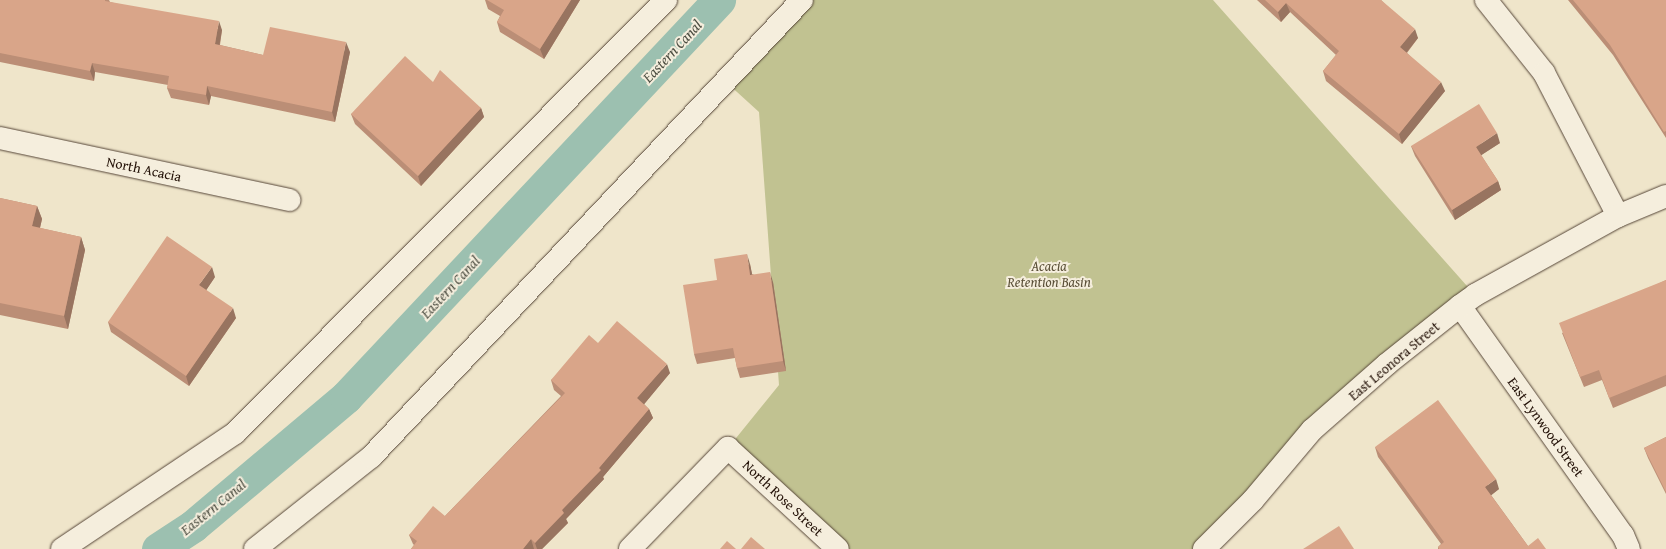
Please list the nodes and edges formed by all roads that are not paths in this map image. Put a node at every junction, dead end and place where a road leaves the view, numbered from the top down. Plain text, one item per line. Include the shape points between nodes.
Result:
1 (666, 0) edge
2 (802, 0) edge
3 (1486, 0) edge
4 (0, 138) edge
5 (1666, 196) edge
6 (288, 200) dead end
7 (1618, 216) junction
8 (1460, 306) junction
9 (62, 549) edge
10 (255, 549) edge
11 (630, 549) edge
12 (838, 549) edge
13 (1204, 549) edge
14 (1629, 549) edge

1 - 9 street via 235,433
2 - 10 street via 371,457
3 - 7 street via 1544,73
4 - 6 street, North Acacia
5 - 7 street
7 - 8 street, East Leonora Street via 1475,295
8 - 13 street, East Leonora Street via 1387,364 1312,430 1253,500
8 - 14 street, East Lynwood Street via 1623,535
11 - 12 street, North Rose Street via 728,448

